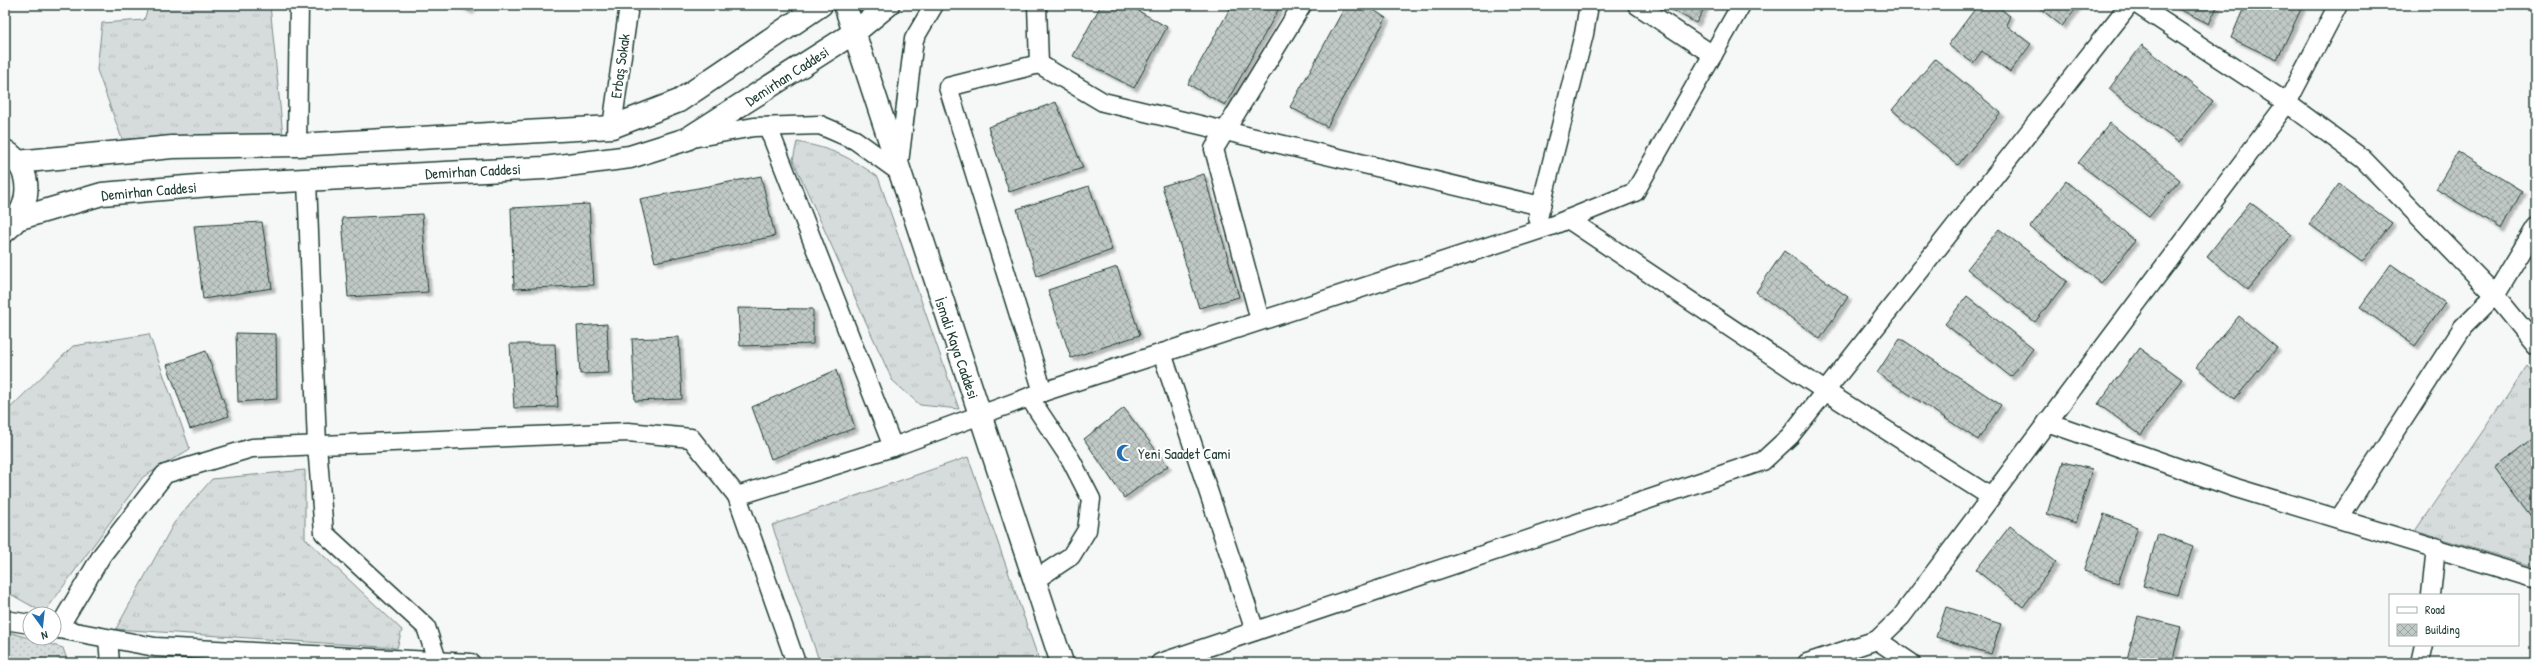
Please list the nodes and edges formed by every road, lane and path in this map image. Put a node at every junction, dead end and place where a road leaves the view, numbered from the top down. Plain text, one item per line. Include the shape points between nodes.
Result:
1 (299, 5) edge
2 (629, 5) edge
3 (822, 5) edge
4 (845, 5) edge
5 (888, 5) edge
6 (934, 5) edge
7 (1037, 5) edge
8 (1302, 5) edge
9 (1589, 5) edge
10 (1637, 5) edge
11 (1741, 5) edge
12 (2128, 5) edge
13 (2138, 5) edge
14 (2338, 5) edge
15 (855, 32) junction
16 (1713, 55) junction
17 (1039, 64) junction
18 (2287, 103) junction
19 (768, 127) junction
20 (612, 128) junction
21 (1227, 132) junction
22 (687, 139) junction
23 (297, 145) junction
24 (11, 157) edge
25 (898, 171) junction
26 (307, 180) junction
27 (1541, 206) junction
28 (1568, 219) junction
29 (11, 225) edge
30 (2536, 227) edge
31 (1534, 231) junction
32 (2495, 295) junction
33 (1260, 320) junction
34 (2536, 345) edge
35 (1162, 353) junction
36 (1825, 391) junction
37 (1036, 394) junction
38 (979, 414) junction
39 (2047, 422) junction
40 (317, 445) junction
41 (894, 447) junction
42 (737, 496) junction
43 (1991, 497) junction
44 (2339, 519) junction
45 (2436, 547) junction
46 (1035, 580) junction
47 (2536, 580) edge
48 (2431, 594) edge
49 (62, 619) edge
50 (5, 620) edge
51 (22, 623) edge
52 (62, 630) edge
53 (1255, 631) junction
54 (108, 639) junction
55 (1877, 640) junction
56 (2424, 646) edge
57 (110, 663) edge
58 (438, 663) edge
59 (471, 663) edge
60 (792, 663) edge
61 (796, 663) edge
62 (1062, 663) edge
63 (1160, 663) edge
64 (1807, 663) edge
65 (1911, 663) edge
66 (2420, 663) edge

1 - 23 street
2 - 20 street, Erbaş Sokak
3 - 20 main road via 679,101
4 - 15 main road, İsmali Kaya Caddesi
5 - 15 main road, Demirhan Caddesi
6 - 25 street via 914,39
7 - 17 street
8 - 21 street
9 - 27 street
10 - 16 street
11 - 16 street
12 - 36 street
13 - 18 street
14 - 18 street
15 - 22 main road, Demirhan Caddesi
15 - 25 main road, İsmali Kaya Caddesi
16 - 28 street via 1635,192
17 - 21 street via 1102,102
17 - 37 street via 948,87
18 - 32 street via 2363,159
18 - 39 street
19 - 22 street
19 - 25 street via 820,125 855,140
19 - 41 street
20 - 23 main road
21 - 27 street
21 - 33 street via 1214,149
22 - 26 main road, Demirhan Caddesi via 630,157 544,168
23 - 24 main road via 172,147
24 - 29 main road via 25,176 27,191 25,206
25 - 38 main road, İsmali Kaya Caddesi
26 - 29 main road, Demirhan Caddesi via 102,194
26 - 40 street
27 - 31 street
28 - 31 street
28 - 36 street
30 - 32 street
31 - 33 street
32 - 34 street
32 - 44 street via 2463,327
33 - 35 street
35 - 37 street
35 - 53 street
36 - 43 street
36 - 53 street via 1790,436 1763,461
37 - 38 street
37 - 46 street via 1091,499 1088,530 1071,556
38 - 41 street
38 - 46 main road, İsmali Kaya Caddesi
39 - 43 street
39 - 44 street via 2236,488
40 - 42 street via 628,432 691,438
40 - 49 street via 252,448 165,474 102,555
40 - 58 street via 324,533 426,627
41 - 42 street
42 - 61 street
43 - 55 street via 1901,617
44 - 45 street
45 - 47 street
45 - 48 street
46 - 62 main road, İsmali Kaya Caddesi
50 - 51 street
52 - 54 street
53 - 63 street
54 - 57 street
54 - 58 street via 155,647
55 - 64 street
55 - 65 street
56 - 66 street
58 - 59 street
60 - 61 street

